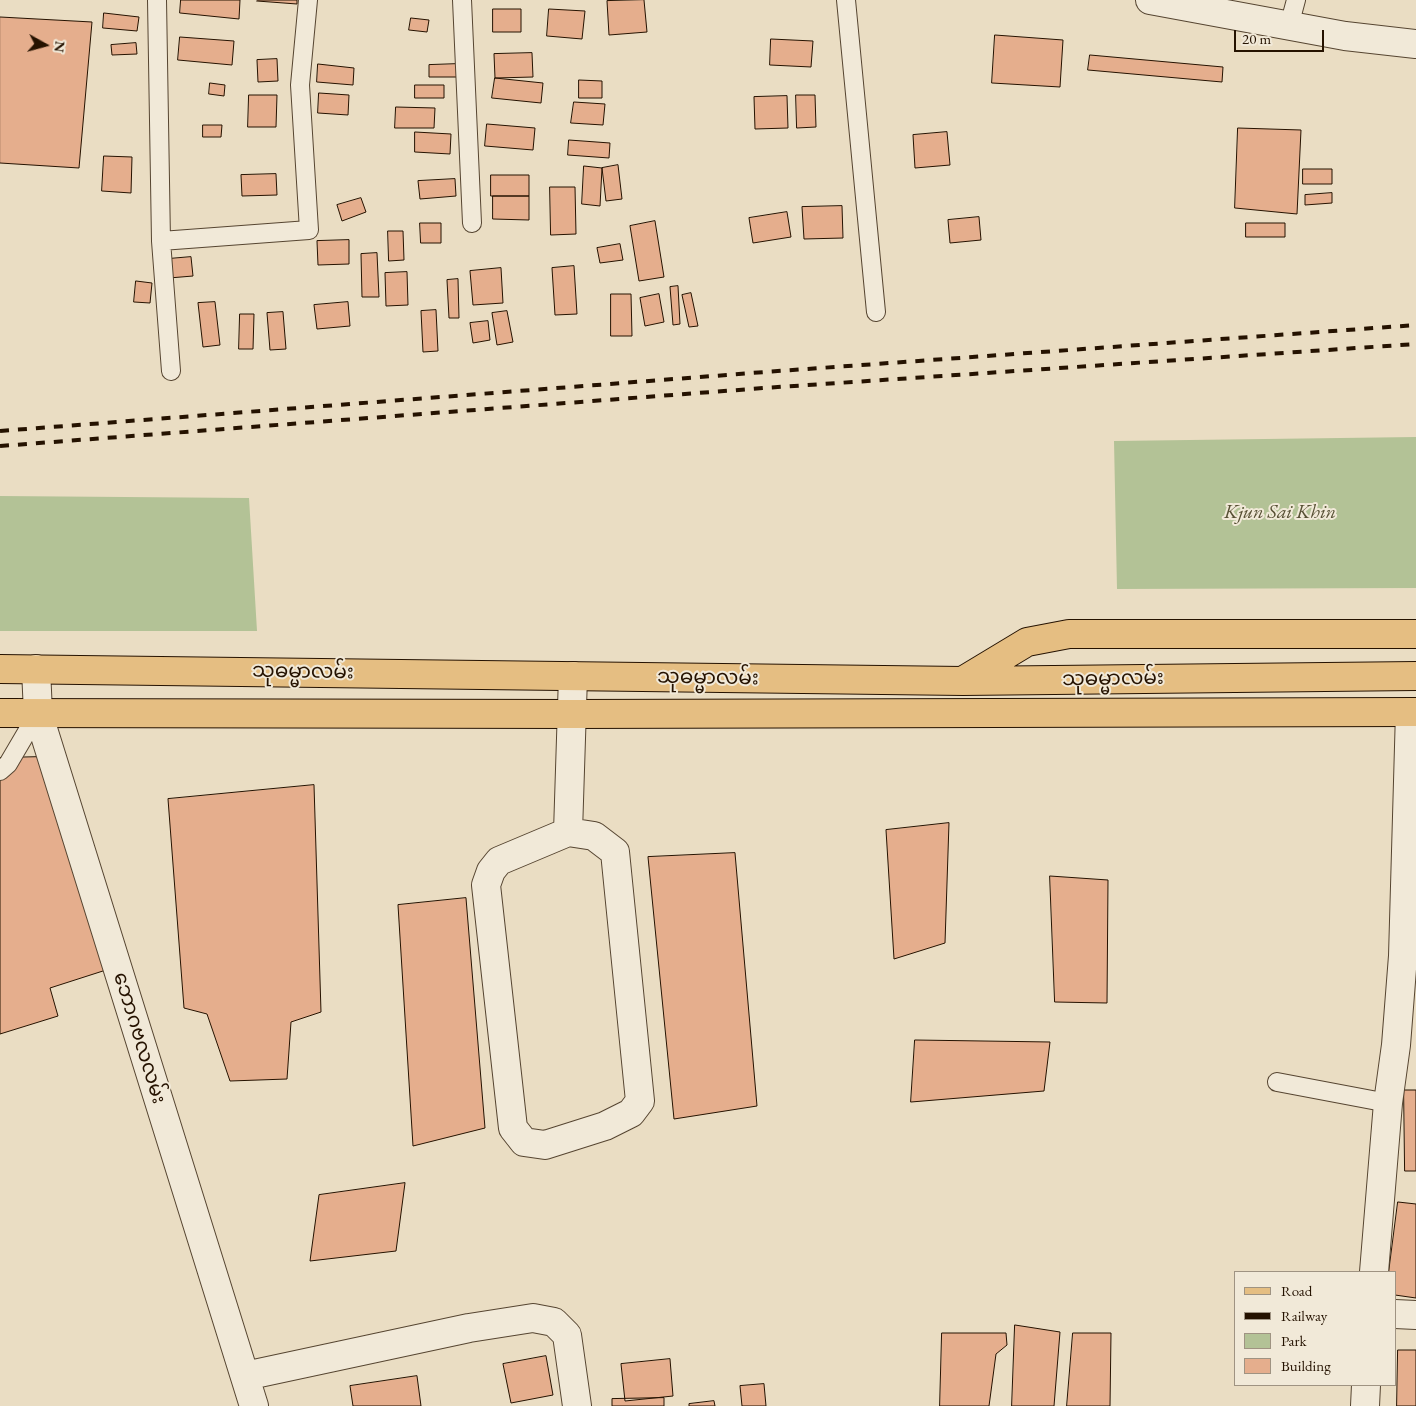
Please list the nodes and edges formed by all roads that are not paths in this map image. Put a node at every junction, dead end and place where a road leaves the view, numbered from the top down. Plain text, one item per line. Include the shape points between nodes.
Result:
1 (157, 0) edge
2 (308, 0) edge
3 (462, 0) edge
4 (846, 0) edge
5 (1150, 0) edge
6 (1296, 0) edge
7 (1289, 26) junction
8 (1416, 44) edge
9 (472, 222) dead end
10 (161, 241) junction
11 (876, 312) dead end
12 (171, 371) dead end
13 (1416, 634) edge
14 (0, 669) edge
15 (36, 669) junction
16 (316, 672) junction
17 (573, 676) junction
18 (1416, 676) edge
19 (963, 681) junction
20 (1413, 712) edge
21 (38, 713) junction
22 (316, 713) junction
23 (0, 714) edge
24 (573, 714) junction
25 (0, 771) edge
26 (568, 832) junction
27 (1410, 956) edge
28 (1277, 1082) dead end
29 (1388, 1103) junction
30 (1374, 1271) edge
31 (1396, 1314) edge
32 (1416, 1315) edge
33 (245, 1376) junction
34 (1366, 1386) edge
35 (254, 1406) edge
36 (577, 1406) edge
37 (1365, 1406) edge

1 - 10 lane
2 - 10 lane via 300,85 309,230
3 - 9 lane
4 - 11 lane
5 - 7 street
6 - 7 lane
7 - 8 street
10 - 12 lane
13 - 19 main road via 1069,634 1027,642
14 - 15 main road, သုဓမ္မာလမ်း
15 - 16 main road, သုဓမ္မာလမ်း
15 - 21 street, ဘောဂဗလလမ်း
16 - 17 main road, သုဓမ္မာလမ်း
16 - 22 main road
17 - 19 main road, သုဓမ္မာလမ်း
17 - 24 street
18 - 19 main road, သုဓမ္မာလမ်း
20 - 24 main road, သုဓမ္မာလမ်း
20 - 27 street
21 - 22 main road, သုဓမ္မာလမ်း
21 - 23 main road, သုဓမ္မာလမ်း
21 - 25 lane via 8,764
21 - 33 street, ဘောဂဗလလမ်း
22 - 24 main road, သုဓမ္မာလမ်း
24 - 26 street
26 - 26 street via 594,836 615,852 640,1101 631,1113 605,1126 545,1145 524,1142 513,1128 486,885 498,860
27 - 29 street
28 - 29 lane
29 - 30 street
31 - 32 street
33 - 35 street, ဘောဂဗလလမ်း
33 - 36 street via 469,1328 533,1318 554,1322 567,1335
34 - 37 street

